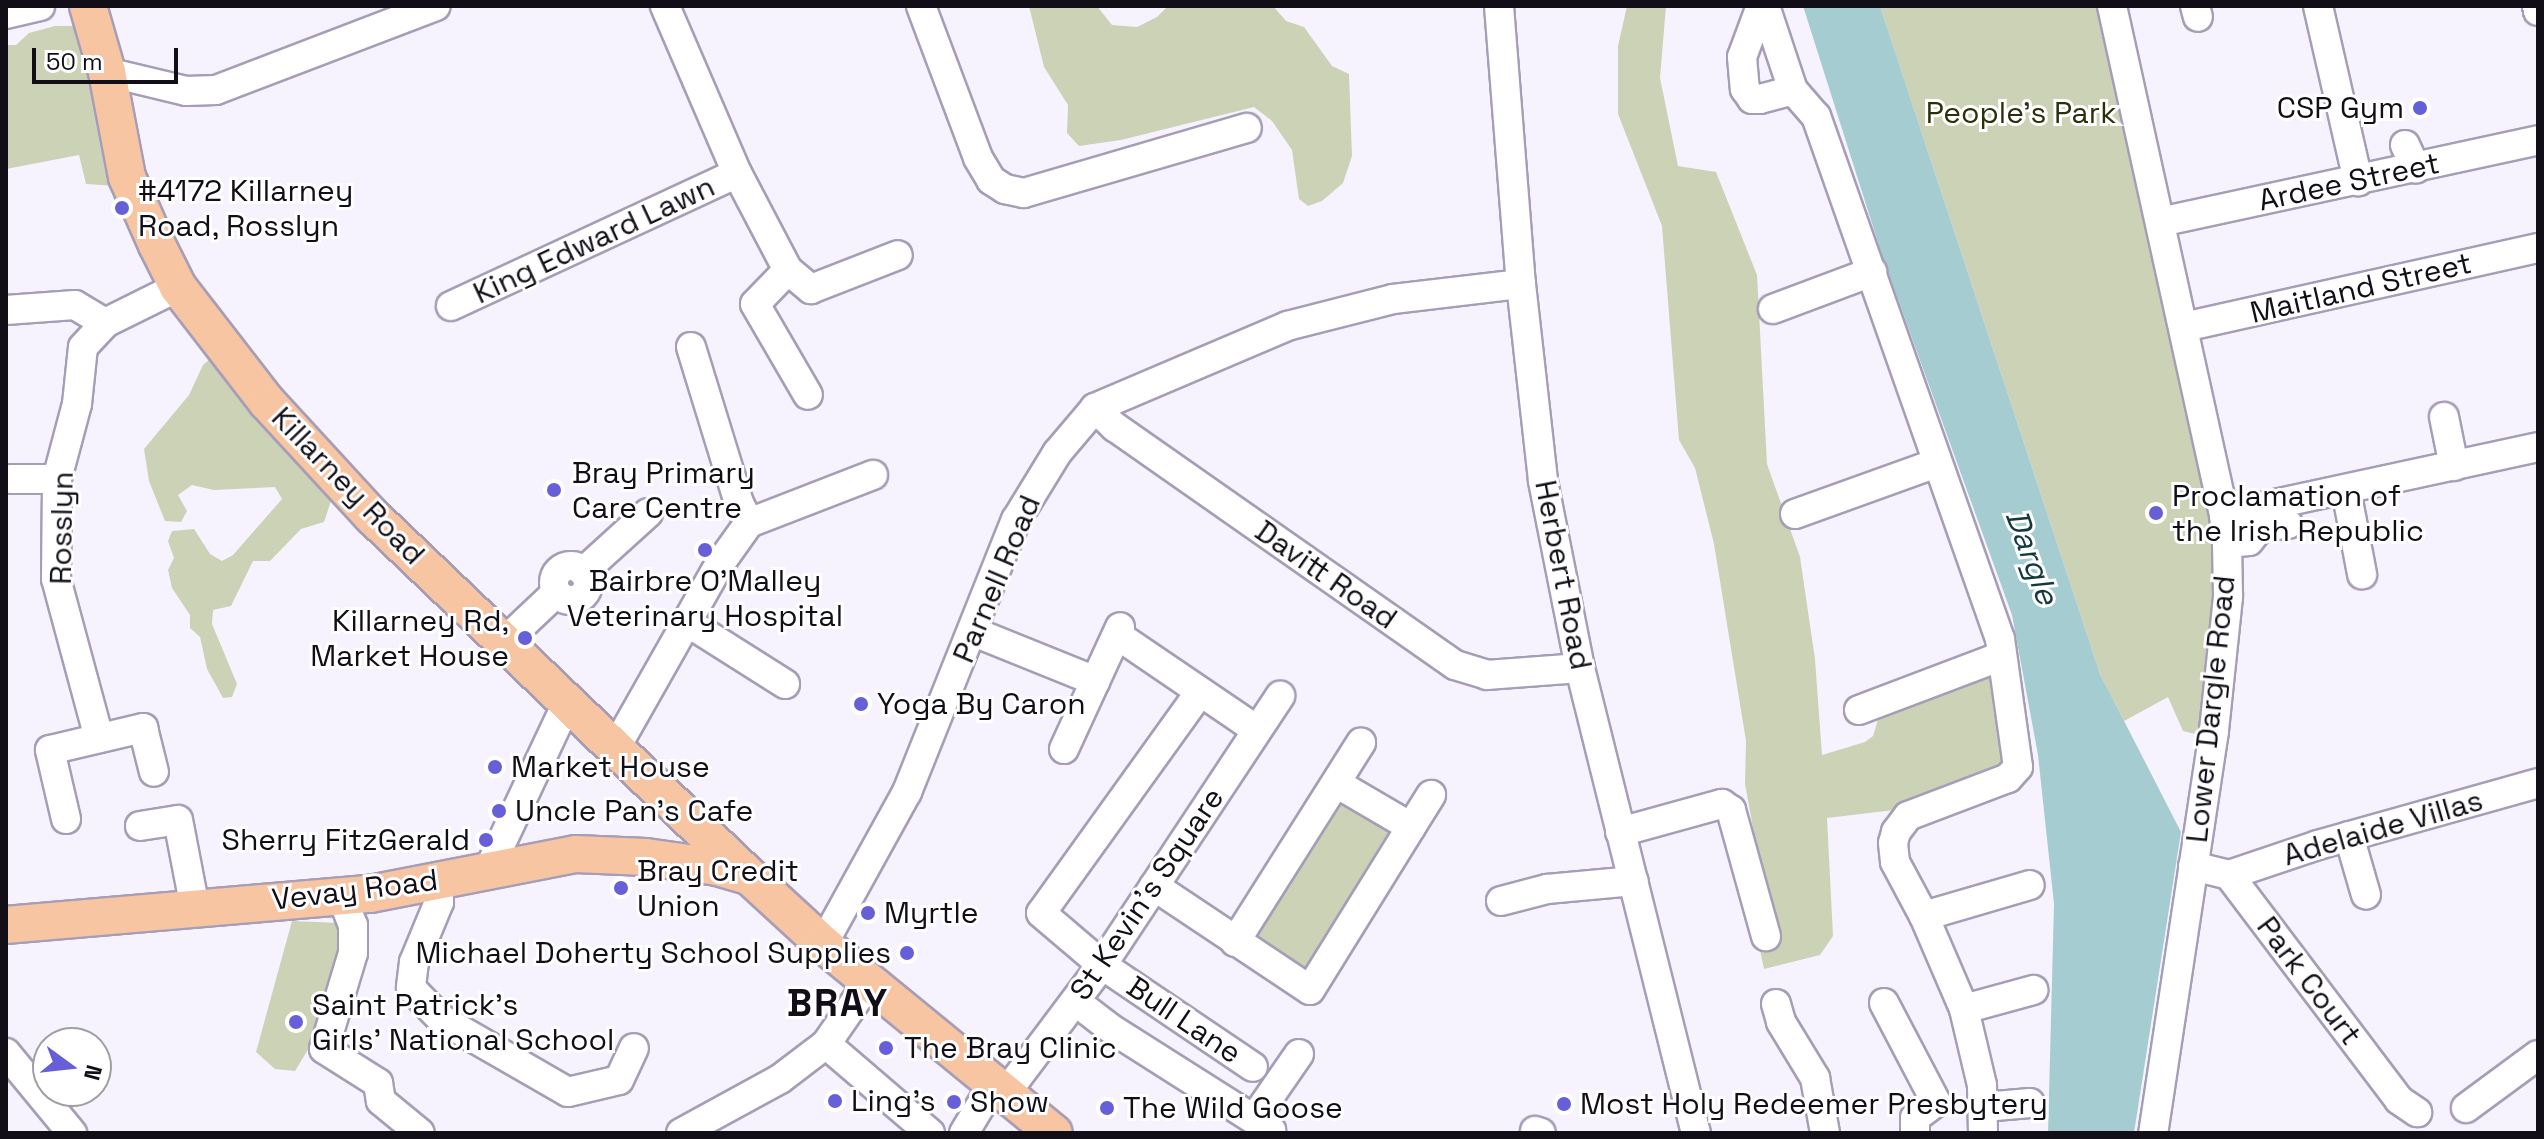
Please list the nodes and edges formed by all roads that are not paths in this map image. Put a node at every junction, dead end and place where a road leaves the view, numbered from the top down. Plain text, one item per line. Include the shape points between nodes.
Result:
1 (40, 6) edge
2 (88, 6) edge
3 (436, 6) edge
4 (665, 6) edge
5 (921, 6) edge
6 (1499, 6) edge
7 (1763, 6) edge
8 (2112, 6) edge
9 (2318, 6) edge
10 (6, 14) edge
11 (107, 72) junction
12 (1793, 90) junction
13 (1247, 128) dead end
14 (2538, 140) edge
15 (737, 173) junction
16 (2358, 181) junction
17 (2160, 222) junction
18 (2538, 248) edge
19 (898, 255) dead end
20 (788, 270) junction
21 (1872, 272) junction
22 (1521, 284) junction
23 (178, 287) junction
24 (451, 306) dead end
25 (1773, 309) dead end
26 (6, 310) edge
27 (105, 323) junction
28 (2184, 327) junction
29 (691, 347) dead end
30 (808, 395) dead end
31 (1095, 408) junction
32 (2444, 417) dead end
33 (2538, 447) edge
34 (1937, 463) junction
35 (2454, 466) junction
36 (873, 475) dead end
37 (11, 479) dead end
38 (57, 479) junction
39 (2346, 490) junction
40 (1795, 514) dead end
41 (2224, 515) junction
42 (639, 522) dead end
43 (749, 523) junction
44 (2288, 524) dead end
45 (2227, 543) junction
46 (2362, 574) dead end
47 (687, 622) junction
48 (974, 632) junction
49 (505, 641) junction
50 (2002, 656) junction
51 (1580, 668) junction
52 (1095, 681) junction
53 (785, 684) dead end
54 (1200, 692) junction
55 (1280, 696) dead end
56 (568, 701) junction
57 (1859, 710) dead end
58 (1257, 730) junction
59 (99, 738) junction
60 (1361, 743) dead end
61 (616, 747) junction
62 (1064, 749) dead end
63 (154, 772) dead end
64 (1336, 783) junction
65 (2538, 783) edge
66 (1431, 795) dead end
67 (669, 797) junction
68 (66, 819) dead end
69 (140, 826) dead end
70 (1411, 827) junction
71 (1620, 832) junction
72 (2349, 836) junction
73 (623, 855) junction
74 (2193, 866) junction
75 (489, 869) junction
76 (2229, 875) junction
77 (749, 876) junction
78 (438, 881) junction
79 (1634, 881) junction
80 (2030, 885) dead end
81 (1154, 886) junction
82 (2366, 895) dead end
83 (342, 897) junction
84 (1501, 901) dead end
85 (195, 908) junction
86 (1924, 916) junction
87 (6, 925) edge
88 (1766, 936) dead end
89 (1235, 942) junction
90 (823, 944) junction
91 (1102, 965) junction
92 (875, 988) junction
93 (2033, 990) dead end
94 (1075, 1001) junction
95 (1884, 1003) dead end
96 (1776, 1004) dead end
97 (1964, 1009) junction
98 (833, 1035) junction
99 (634, 1048) dead end
100 (6, 1053) edge
101 (1299, 1054) dead end
102 (2538, 1055) edge
103 (1253, 1067) dead end
104 (999, 1090) junction
105 (2030, 1103) dead end
106 (2466, 1108) dead end
107 (2417, 1112) dead end
108 (1983, 1120) edge
109 (72, 1133) edge
110 (420, 1133) edge
111 (681, 1133) edge
112 (930, 1133) edge
113 (964, 1133) edge
114 (1054, 1133) edge
115 (1696, 1133) edge
116 (1825, 1133) edge
117 (1915, 1133) edge
118 (2153, 1133) edge

1 - 10 street
2 - 11 main road, Killarney Road
3 - 11 street via 216,90 186,91
4 - 15 street, King Edward Lawn
5 - 13 street via 978,158 991,180 1005,189 1024,193
6 - 22 street, Herbert Road
7 - 12 street
7 - 12 street via 1742,57 1745,89 1752,99
8 - 17 street, Lower Dargle Road
9 - 16 street
11 - 23 main road, Killarney Road via 127,177
12 - 21 street via 1816,116
14 - 16 street, Ardee Street via 2410,157
15 - 20 street, King Edward Lawn
15 - 24 street, King Edward Lawn
16 - 17 street, Ardee Street
17 - 28 street, Lower Dargle Road
18 - 28 street, Maitland Street
19 - 20 street via 811,289
20 - 30 street via 755,304
21 - 25 street
21 - 34 street
22 - 31 street, Parnell Road via 1393,299 1287,326
22 - 51 street, Herbert Road via 1543,481
23 - 27 street, Rosslyn
23 - 49 main road, Killarney Road via 267,402 372,516
26 - 27 street via 75,305
27 - 38 street, Rosslyn via 83,347 77,404
28 - 41 street, Lower Dargle Road
29 - 43 street
31 - 48 street, Parnell Road via 1057,453 1016,520
31 - 51 street, Davitt Road via 1455,665 1487,675
32 - 35 street
33 - 35 street
34 - 40 street
34 - 50 street via 1996,623
35 - 39 street
36 - 43 street
37 - 38 street
38 - 59 street, Rosslyn via 56,579
39 - 41 street
39 - 46 street
41 - 45 street, Lower Dargle Road
42 - 49 street via 580,576 574,600 557,592
43 - 47 street
44 - 45 street via 2261,526 2249,541
45 - 74 street, Lower Dargle Road via 2228,597 2214,731
47 - 53 street
47 - 61 street
48 - 52 street
48 - 90 street, Parnell Road via 907,792
49 - 56 main road, Killarney Road
50 - 57 street
50 - 86 street via 2018,767 2008,778 1917,811 1896,832 1895,862
51 - 71 street, Herbert Road
52 - 54 street via 1123,634
52 - 62 street
54 - 58 street
54 - 91 street, Bull Lane via 1041,913
55 - 58 street, St Kevin's Square
56 - 61 main road, Killarney Road
56 - 75 street
58 - 81 street, St Kevin's Square
59 - 63 street via 143,728
59 - 68 street via 50,750
60 - 64 street
61 - 67 main road, Killarney Road
64 - 70 street
64 - 89 street
65 - 72 street, Adelaide Villas
66 - 70 street
67 - 73 main road via 660,837
67 - 77 main road, Killarney Road
69 - 85 street via 178,820
70 - 89 street via 1310,990
71 - 79 street, Herbert Road
71 - 88 street via 1709,805 1731,810
72 - 76 street, Adelaide Villas
72 - 82 street
73 - 75 main road, Vevay Road via 576,854
73 - 77 main road, Vevay Road
74 - 76 street
74 - 118 street, Lower Dargle Road
75 - 78 main road, Vevay Road
76 - 107 street, Park Court via 2399,1100
77 - 90 main road, Killarney Road
78 - 83 main road, Vevay Road
78 - 99 street via 439,902 414,962 411,988 441,1019 568,1092 619,1080
79 - 84 street via 1547,889
79 - 115 street, Herbert Road
80 - 86 street
81 - 89 street
81 - 91 street, St Kevin's Square
83 - 85 main road, Vevay Road
83 - 110 street via 353,925 353,953 324,1049 378,1083 381,1101
85 - 87 main road, Vevay Road
86 - 97 street
90 - 92 main road, Killarney Road
91 - 94 street, St Kevin's Square
91 - 103 street, Bull Lane
92 - 98 street via 863,1015
92 - 104 main road, Killarney Road
93 - 97 street
94 - 101 street via 1263,1124
94 - 104 street, St Kevin's Square
95 - 117 street via 1936,1102 1915,1118
96 - 116 street via 1815,1078
97 - 108 street via 1978,1063
98 - 111 street via 780,1079 724,1097
98 - 112 street
100 - 109 street
102 - 106 street
104 - 113 street, St Kevin's Square
104 - 114 main road, Killarney Road
105 - 108 street

